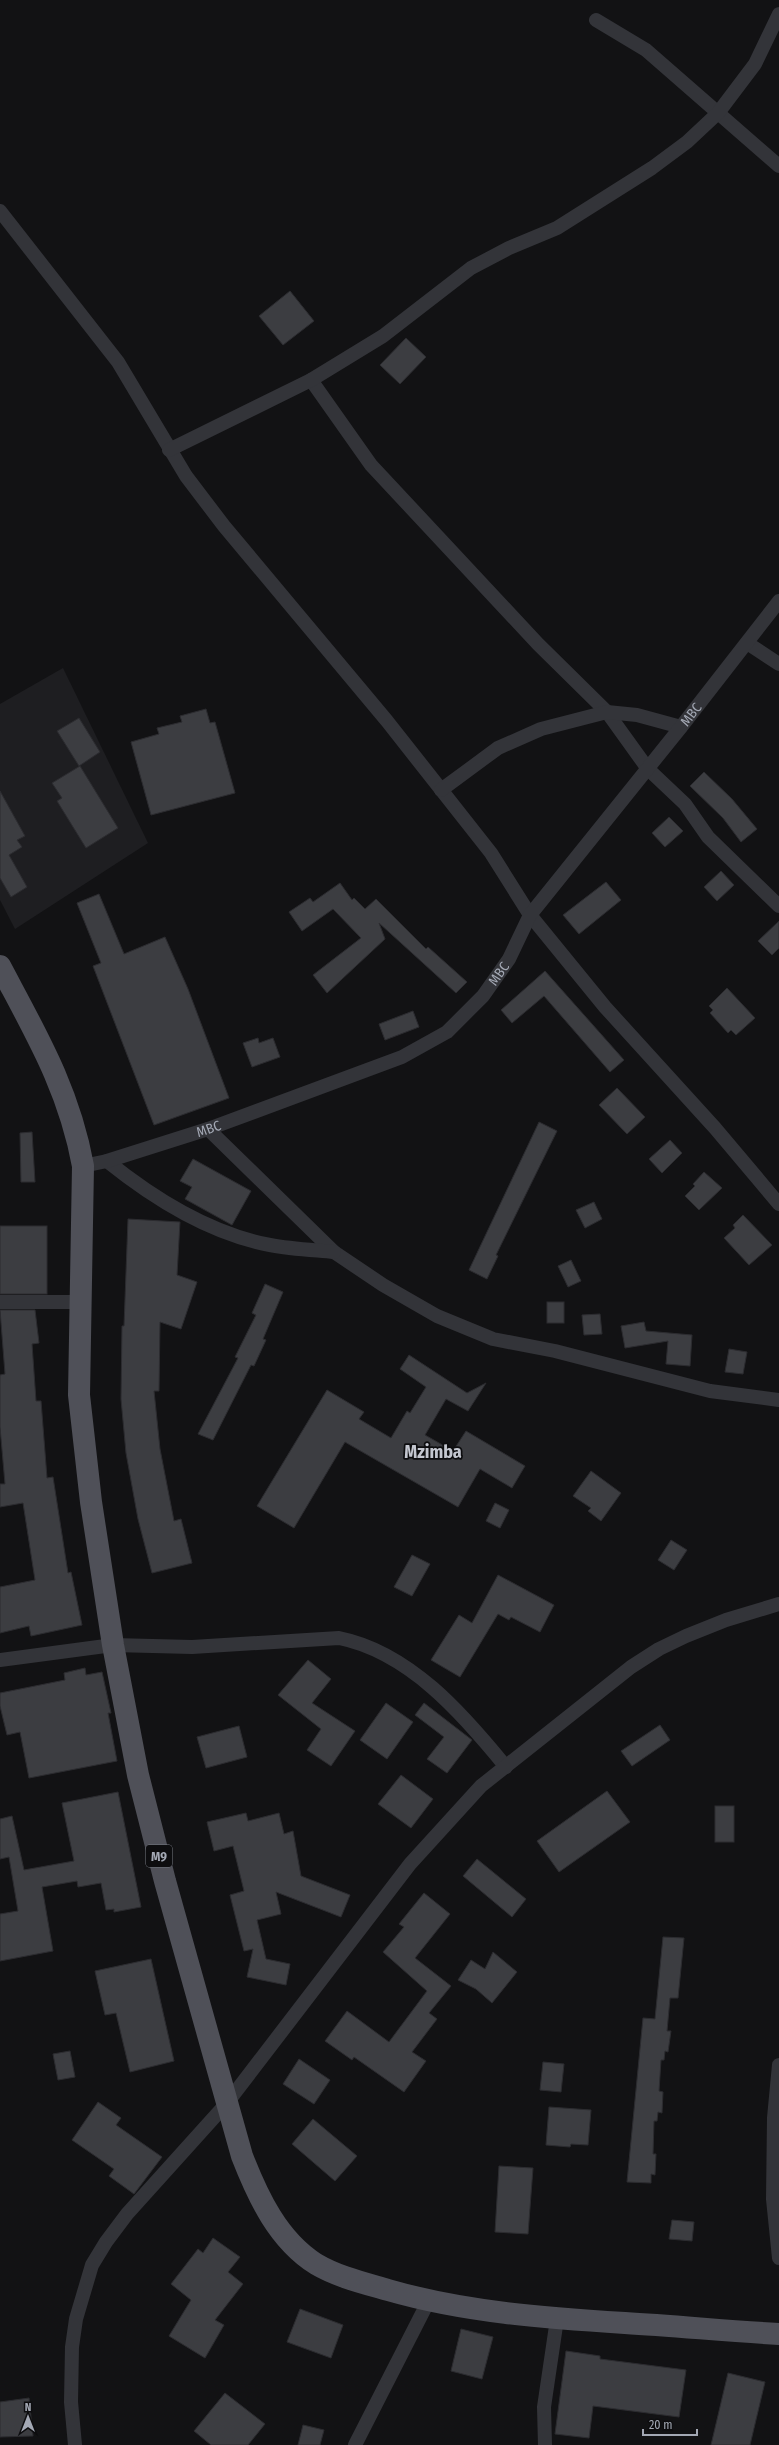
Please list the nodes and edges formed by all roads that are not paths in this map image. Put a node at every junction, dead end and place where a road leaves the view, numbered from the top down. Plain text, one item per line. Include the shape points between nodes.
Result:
1 (779, 14) edge
2 (596, 20) dead end
3 (718, 113) junction
4 (779, 166) edge
5 (0, 211) edge
6 (311, 380) junction
7 (169, 450) junction
8 (779, 601) edge
9 (747, 643) junction
10 (779, 664) edge
11 (607, 712) junction
12 (682, 727) junction
13 (648, 769) junction
14 (441, 790) junction
15 (779, 906) edge
16 (530, 915) junction
17 (0, 966) edge
18 (208, 1129) junction
19 (106, 1161) junction
20 (83, 1166) junction
21 (779, 1204) edge
22 (334, 1252) junction
23 (0, 1302) edge
24 (80, 1302) junction
25 (779, 1400) edge
26 (779, 1604) edge
27 (113, 1645) junction
28 (0, 1660) edge
29 (506, 1767) junction
30 (779, 2065) edge
31 (227, 2103) junction
32 (779, 2258) edge
33 (428, 2302) junction
34 (557, 2319) junction
35 (779, 2334) edge
36 (75, 2445) edge
37 (355, 2445) edge
38 (545, 2445) edge

1 - 3 street via 755,64
2 - 3 street via 646,50
3 - 4 street
3 - 6 street via 687,142 652,168 557,228 509,248 471,268 383,336
5 - 7 street via 118,362
6 - 7 street
6 - 11 street via 371,465 532,638
7 - 14 street via 224,526 387,721
8 - 9 street, MBC
9 - 10 street
9 - 12 street, MBC
11 - 12 street via 637,715
11 - 13 street
11 - 14 street via 540,729 498,748
12 - 13 street, MBC
13 - 15 street via 685,804 708,837
13 - 16 street, MBC
14 - 16 street via 491,853
16 - 18 street, MBC via 509,959 483,996 447,1032 402,1057
16 - 21 street via 605,1007
17 - 20 main road, M9 via 62,1089 77,1135
18 - 19 street, MBC
18 - 22 street
19 - 20 street, MBC
19 - 22 street via 135,1183 219,1230 270,1245
20 - 24 main road, M9
22 - 25 street via 383,1285 437,1316 493,1339 555,1351 710,1391
23 - 24 street
24 - 27 main road, M9 via 79,1395 91,1502
26 - 29 street via 726,1620 659,1649 632,1667
27 - 28 street
27 - 29 street via 192,1648 339,1638 362,1643 381,1651 424,1680 487,1743
27 - 31 main road, M9 via 138,1775
29 - 31 street via 481,1786 410,1864
30 - 32 street via 773,2199
31 - 33 main road, M9 via 242,2156 255,2189 293,2246 317,2264 353,2280
31 - 36 street via 127,2214 92,2266 81,2300 72,2346 71,2402
33 - 34 main road, M9
33 - 37 street
34 - 35 main road, M9
34 - 38 street via 544,2406

